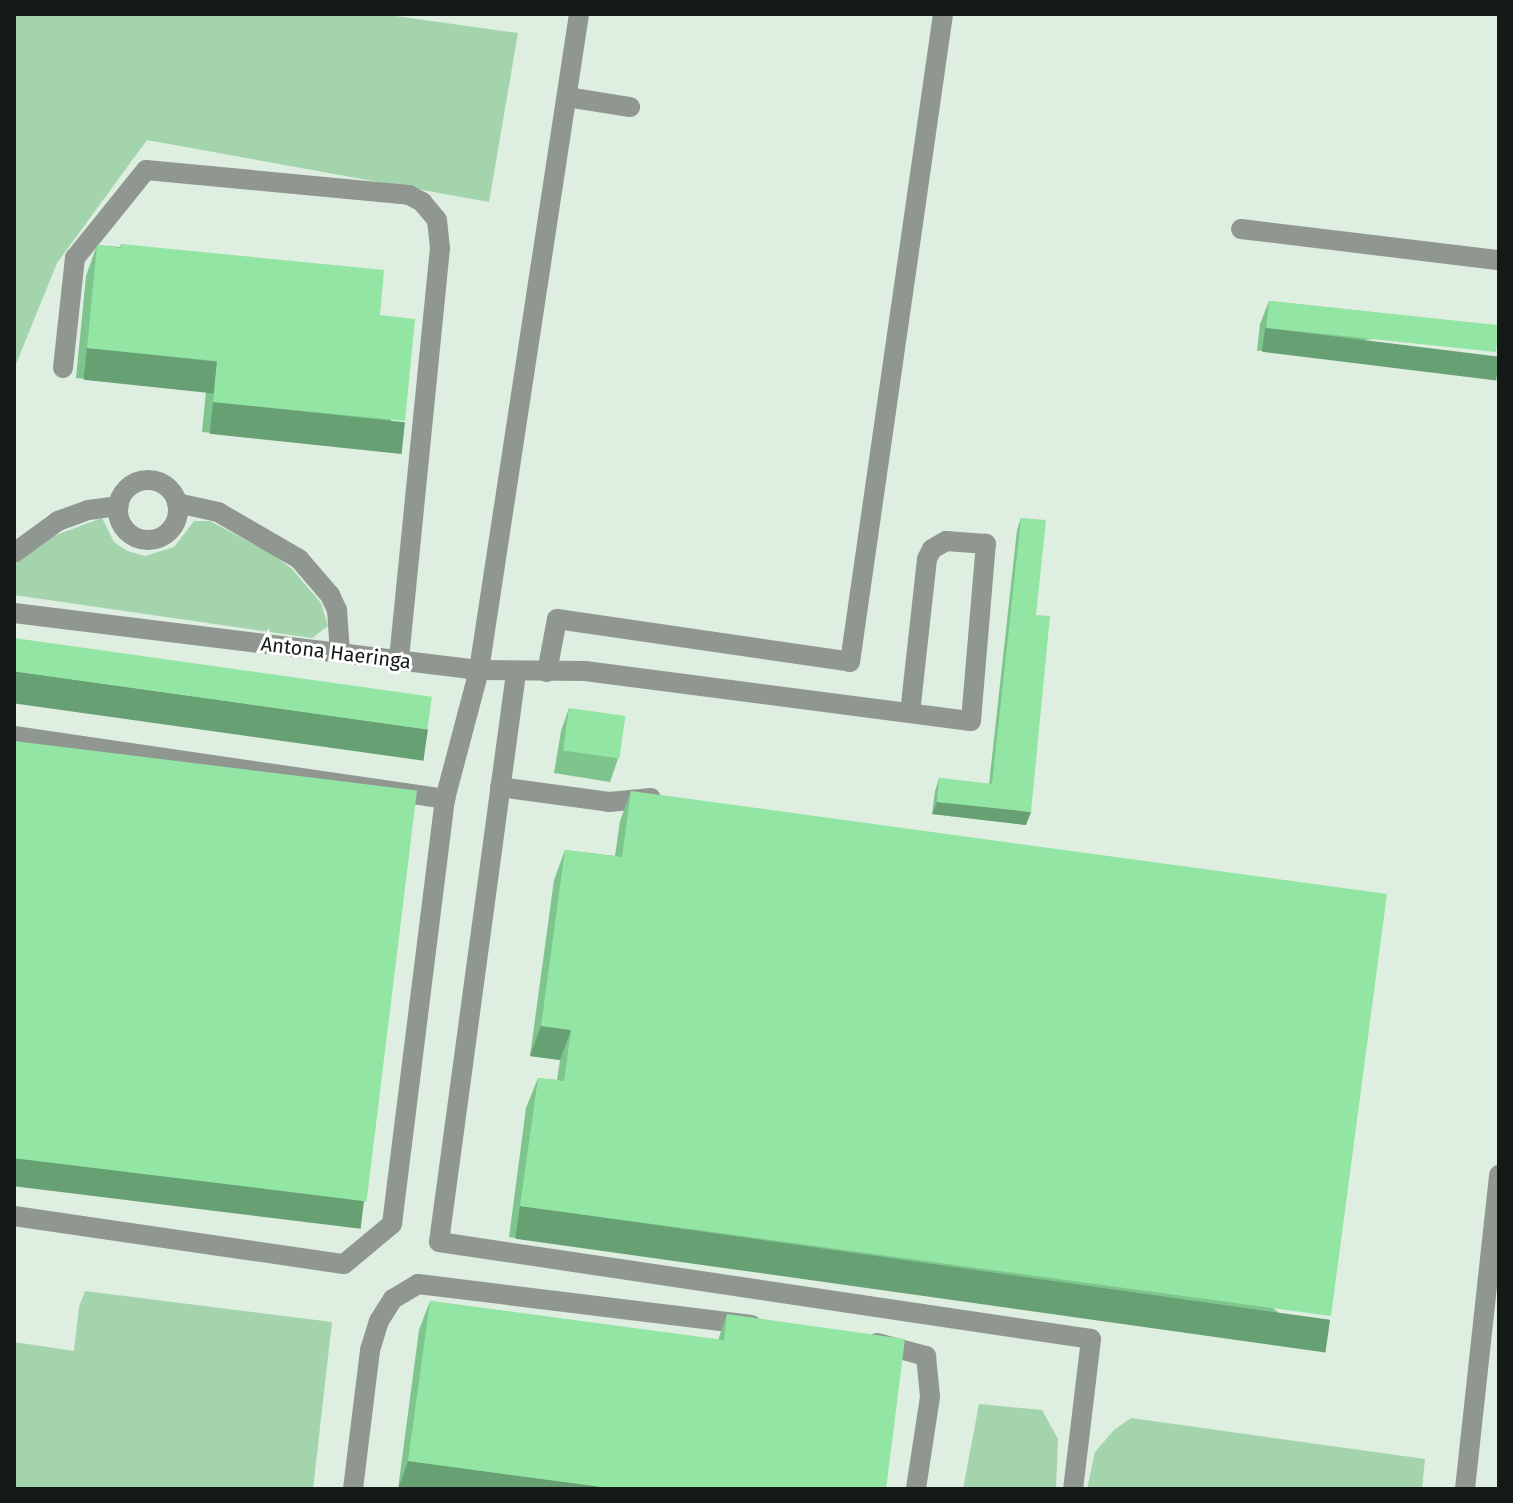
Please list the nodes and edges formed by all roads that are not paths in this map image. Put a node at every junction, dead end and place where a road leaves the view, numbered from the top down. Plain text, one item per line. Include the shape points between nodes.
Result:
1 (579, 14) edge
2 (943, 14) edge
3 (567, 97) junction
4 (630, 107) dead end
5 (1241, 229) dead end
6 (1499, 260) edge
7 (63, 368) dead end
8 (177, 503) junction
9 (119, 506) junction
10 (14, 553) edge
11 (14, 613) edge
12 (340, 653) junction
13 (399, 661) junction
14 (479, 670) junction
15 (547, 672) junction
16 (516, 673) junction
17 (910, 712) junction
18 (14, 736) edge
19 (500, 787) junction
20 (668, 796) edge
21 (445, 799) junction
22 (1499, 1175) edge
23 (14, 1216) edge
24 (777, 1329) edge
25 (1490, 1333) edge
26 (854, 1340) edge
27 (353, 1489) edge
28 (916, 1489) edge
29 (1073, 1489) edge
30 (1465, 1489) edge

1 - 3 street
2 - 15 street via 850,662 557,619
3 - 4 street
3 - 14 street
5 - 6 street
7 - 13 street via 75,258 146,170 409,195 422,202 437,220 440,248
8 - 9 street via 163,484 143,481 126,491
8 - 9 street via 172,529 146,540 123,526
8 - 12 street via 218,512 299,559 333,602
9 - 10 street via 58,521
11 - 12 street, Antona Haeringa
12 - 13 street, Antona Haeringa
13 - 14 street, Antona Haeringa
14 - 16 street, Antona Haeringa
14 - 21 street
15 - 16 street, Antona Haeringa
15 - 17 street, Antona Haeringa via 660,679
16 - 19 street
17 - 17 street, Antona Haeringa via 971,721 986,544 946,541 927,559
18 - 21 street
19 - 20 street via 609,802
19 - 29 street via 439,1242 1091,1339
21 - 23 street via 392,1224 344,1264
22 - 25 street
24 - 27 street via 418,1284 393,1299 379,1321 370,1350
25 - 30 street
26 - 28 street via 926,1356 930,1397

